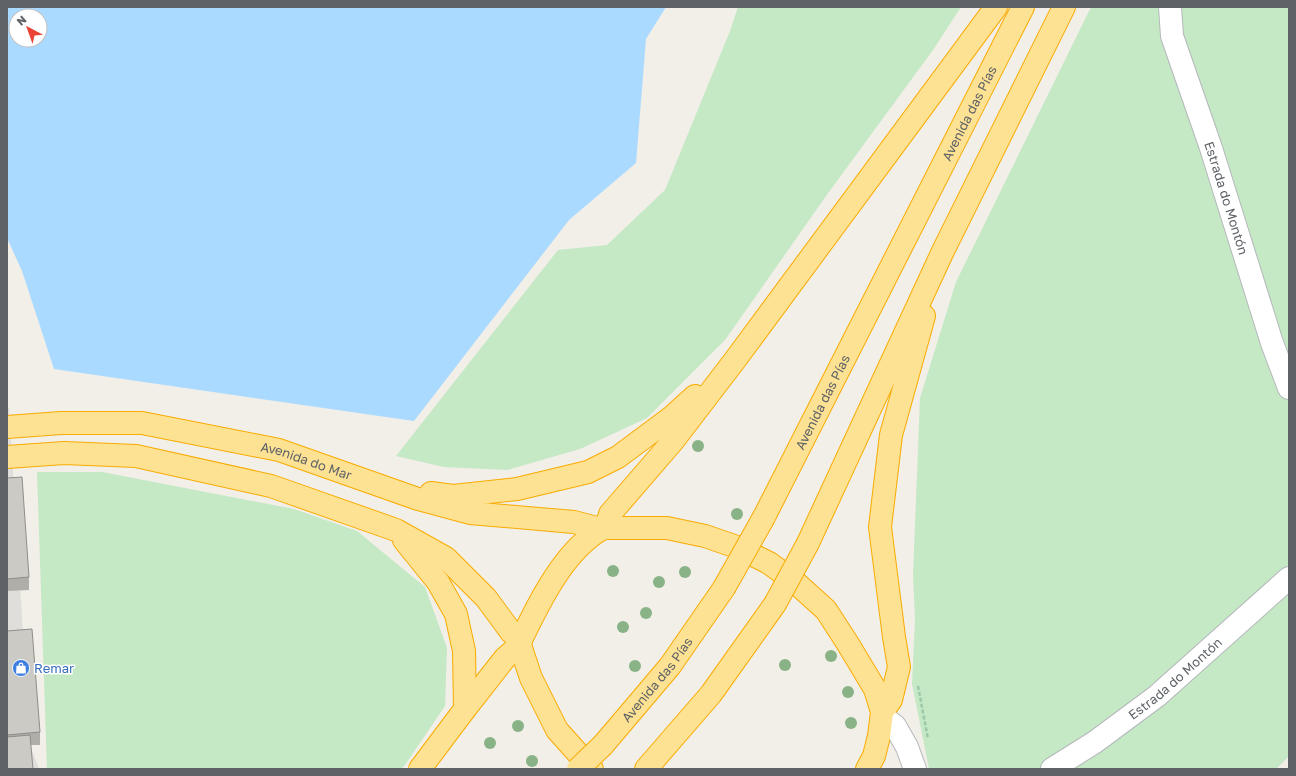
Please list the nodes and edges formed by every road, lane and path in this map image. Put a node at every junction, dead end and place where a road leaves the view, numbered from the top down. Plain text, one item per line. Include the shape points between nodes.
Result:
1 (996, 7) edge
2 (1023, 7) edge
3 (1064, 7) edge
4 (1170, 7) edge
5 (943, 251) junction
6 (735, 360) junction
7 (1289, 388) edge
8 (7, 427) edge
9 (7, 457) edge
10 (380, 485) junction
11 (604, 528) junction
12 (396, 530) junction
13 (1289, 578) edge
14 (521, 642) junction
15 (917, 682) dead end
16 (465, 710) junction
17 (882, 714) junction
18 (929, 740) dead end
19 (420, 769) edge
20 (578, 769) edge
21 (592, 769) edge
22 (646, 769) edge
23 (867, 769) edge
24 (915, 769) edge
25 (1052, 769) edge

1 - 6 highway
2 - 20 highway, Avenida das Pías, bridge via 764,517 724,588 670,666 603,745
3 - 5 highway
4 - 7 street, Estrada do Montón via 1172,36
5 - 17 highway via 890,435 880,527 899,667 891,700
5 - 22 highway, bridge via 808,543 775,604 711,694
6 - 10 highway via 673,416 618,457 588,472 517,489 453,496
6 - 11 highway via 674,441 610,514
8 - 10 highway, Avenida do Mar via 61,423 142,424 279,450
9 - 12 highway via 64,453 136,456 271,486
10 - 11 highway, Avenida do Mar via 418,499 470,513 574,522
11 - 14 highway via 584,542 556,576
11 - 17 highway, Avenida do Mar via 667,528 697,534 737,547 769,563 826,610 875,689
12 - 14 highway via 446,558 486,598
12 - 16 highway via 438,582 456,614 464,652
13 - 25 street, Estrada do Montón via 1157,696
14 - 16 highway via 505,658
14 - 21 highway via 531,678 557,730
15 - 18 path
16 - 19 highway
17 - 23 highway via 874,756
17 - 24 street via 895,726 907,747

